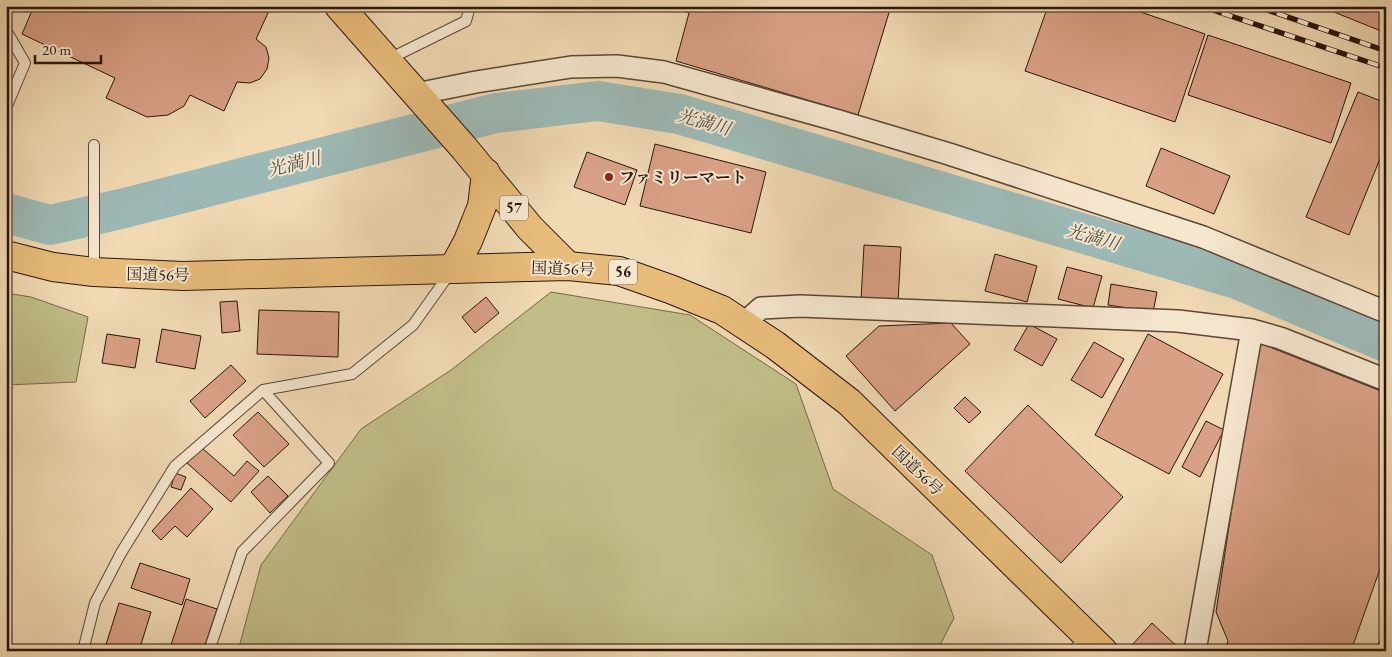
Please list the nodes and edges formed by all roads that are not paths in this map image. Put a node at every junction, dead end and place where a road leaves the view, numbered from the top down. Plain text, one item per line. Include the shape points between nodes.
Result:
1 (339, 6) edge
2 (470, 6) edge
3 (6, 30) edge
4 (386, 60) junction
5 (420, 98) junction
6 (6, 108) edge
7 (94, 145) dead end
8 (486, 173) junction
9 (6, 255) edge
10 (568, 266) junction
11 (453, 269) junction
12 (94, 272) junction
13 (1386, 312) edge
14 (743, 324) junction
15 (1252, 330) junction
16 (1386, 380) edge
17 (263, 390) junction
18 (1088, 646) edge
19 (83, 651) edge
20 (209, 651) edge
21 (1195, 651) edge

1 - 4 main road, 57
2 - 4 lane via 466,21
3 - 6 lane via 25,63
4 - 5 main road, 57
5 - 8 main road, 57
5 - 13 street via 476,82 571,67 617,66 664,72 940,151 1194,234
7 - 12 lane
8 - 10 main road, 57 via 530,228
8 - 11 main road, 57 via 482,206
9 - 12 main road, 国道56号 / 56 via 53,267
10 - 11 main road, 国道56号 / 56
10 - 14 main road, 国道56号 / 56 via 620,271 722,310
11 - 12 main road, 国道56号 / 56 via 183,276
11 - 17 lane via 413,325 352,374
14 - 15 street via 761,308 800,306 1178,321
14 - 18 main road, 国道56号 / 56 via 848,402
15 - 16 street
15 - 21 street
17 - 19 lane via 175,466 121,553 95,603
17 - 20 lane via 329,463 242,552

